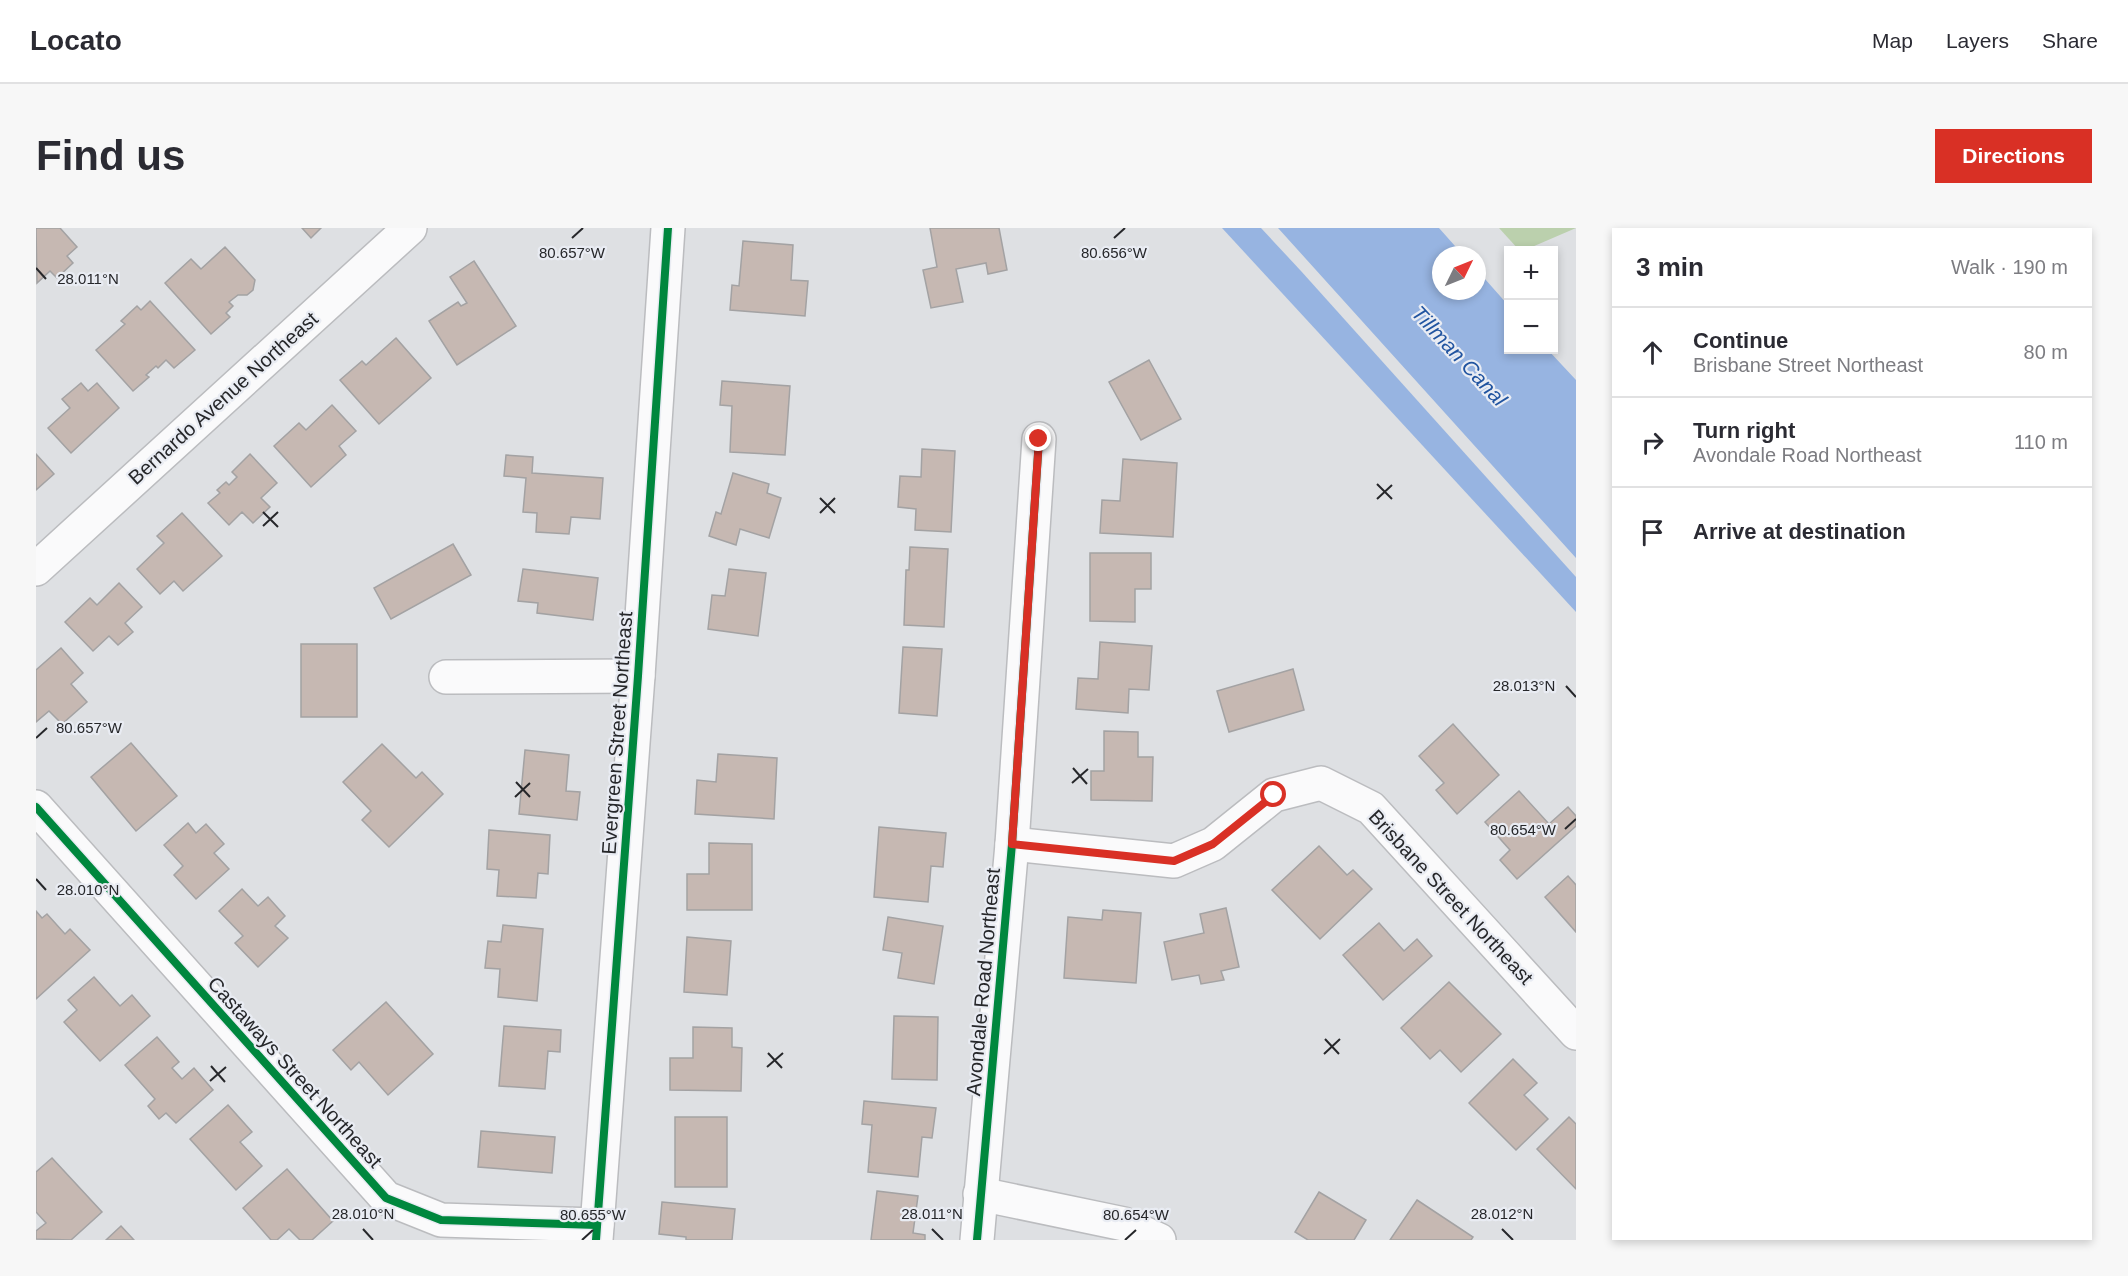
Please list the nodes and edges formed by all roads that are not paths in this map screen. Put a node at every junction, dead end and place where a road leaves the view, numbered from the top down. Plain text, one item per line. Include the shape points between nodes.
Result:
1 (410, 228) edge
2 (668, 228) edge
3 (1039, 439) dead end
4 (36, 568) edge
5 (638, 676) junction
6 (446, 677) dead end
7 (36, 807) edge
8 (1012, 844) junction
9 (1576, 1033) edge
10 (980, 1194) junction
11 (597, 1232) edge
12 (977, 1240) edge
13 (1159, 1240) edge

1 - 4 street, Bernardo Avenue Northeast
2 - 5 street, Evergreen Street Northeast
3 - 8 street, Avondale Road Northeast
5 - 6 street
5 - 11 street, Evergreen Street Northeast
7 - 11 street, Castaways Street Northeast via 386,1198 441,1220
8 - 9 street, Brisbane Street Northeast via 1174,861 1213,844 1274,795 1321,783 1371,808
8 - 10 street, Avondale Road Northeast
10 - 12 street, Avondale Road Northeast
10 - 13 street via 1124,1224

